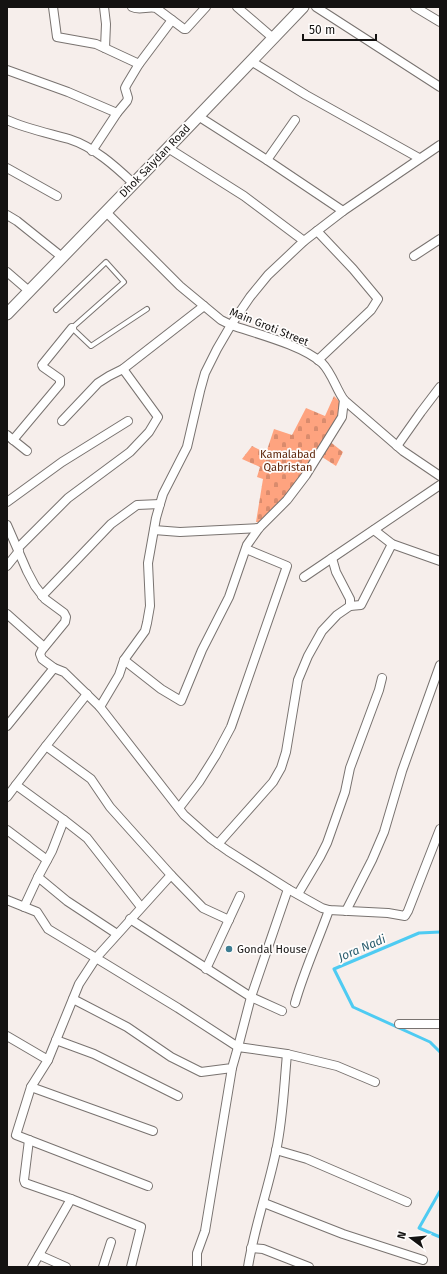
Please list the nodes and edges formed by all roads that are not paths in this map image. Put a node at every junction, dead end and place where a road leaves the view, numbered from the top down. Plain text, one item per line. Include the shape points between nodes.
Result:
1 (52, 7) edge
2 (104, 7) edge
3 (132, 7) edge
4 (206, 7) edge
5 (238, 7) edge
6 (303, 7) edge
7 (316, 7) edge
8 (415, 7) edge
9 (172, 20) junction
10 (440, 22) edge
11 (274, 38) junction
12 (105, 48) junction
13 (251, 61) junction
14 (139, 64) junction
15 (7, 70) edge
16 (440, 87) edge
17 (117, 113) junction
18 (198, 116) junction
19 (7, 120) edge
20 (295, 120) dead end
21 (440, 145) edge
22 (168, 148) junction
23 (92, 151) junction
24 (419, 158) junction
25 (268, 160) junction
26 (7, 168) edge
27 (133, 184) junction
28 (57, 196) dead end
29 (343, 211) junction
30 (106, 212) junction
31 (7, 215) edge
32 (317, 231) junction
33 (440, 239) edge
34 (304, 240) junction
35 (414, 256) dead end
36 (62, 257) junction
37 (7, 272) edge
38 (29, 291) junction
39 (204, 306) junction
40 (147, 309) dead end
41 (56, 310) dead end
42 (7, 314) edge
43 (231, 325) junction
44 (72, 328) junction
45 (318, 360) junction
46 (123, 369) junction
47 (440, 387) edge
48 (344, 400) junction
49 (62, 421) dead end
50 (128, 421) dead end
51 (10, 438) edge
52 (397, 446) junction
53 (27, 451) dead end
54 (440, 476) edge
55 (440, 485) edge
56 (7, 502) edge
57 (160, 504) junction
58 (7, 525) edge
59 (259, 528) junction
60 (154, 530) junction
61 (374, 530) junction
62 (392, 544) junction
63 (246, 549) junction
64 (18, 550) junction
65 (332, 558) junction
66 (440, 561) edge
67 (7, 566) edge
68 (304, 577) dead end
69 (42, 596) junction
70 (350, 606) junction
71 (7, 614) edge
72 (44, 647) junction
73 (124, 660) junction
74 (440, 665) edge
75 (54, 668) junction
76 (382, 678) dead end
77 (87, 694) junction
78 (100, 707) junction
79 (7, 726) edge
80 (46, 746) junction
81 (16, 784) junction
82 (7, 797) edge
83 (179, 808) junction
84 (64, 820) junction
85 (7, 830) edge
86 (440, 830) edge
87 (218, 844) junction
88 (47, 860) junction
89 (171, 875) junction
90 (38, 877) junction
91 (288, 889) junction
92 (298, 894) junction
93 (240, 896) dead end
94 (7, 900) edge
95 (24, 907) junction
96 (142, 907) junction
97 (329, 910) junction
98 (346, 911) junction
99 (130, 919) junction
100 (229, 920) junction
101 (117, 934) junction
102 (96, 958) junction
103 (206, 969) junction
104 (251, 997) junction
105 (73, 999) junction
106 (295, 1003) dead end
107 (282, 1011) dead end
108 (399, 1024) dead end
109 (440, 1024) edge
110 (7, 1036) edge
111 (56, 1040) junction
112 (238, 1047) junction
113 (287, 1054) junction
114 (48, 1060) junction
115 (232, 1068) junction
116 (375, 1082) dead end
117 (31, 1087) junction
118 (178, 1096) dead end
119 (153, 1131) dead end
120 (29, 1140) junction
121 (276, 1150) junction
122 (148, 1186) dead end
123 (71, 1199) junction
124 (407, 1202) dead end
125 (264, 1203) junction
126 (111, 1242) dead end
127 (251, 1248) junction
128 (39, 1255) junction
129 (423, 1260) dead end
130 (32, 1267) edge
131 (66, 1267) edge
132 (103, 1267) edge
133 (131, 1267) edge
134 (197, 1267) edge
135 (248, 1267) edge
136 (309, 1267) edge

1 - 12 street via 57,37
2 - 12 street
3 - 9 street via 153,7
4 - 9 street via 186,29
5 - 11 street
6 - 11 main road, Dhok Saiydan Road
7 - 16 street
8 - 10 street
9 - 14 street
11 - 13 main road, Dhok Saiydan Road
12 - 14 street
13 - 18 main road, Dhok Saiydan Road
13 - 24 street
14 - 17 street via 125,88 127,101
15 - 17 street
17 - 23 street
18 - 22 main road, Dhok Saiydan Road
18 - 25 street
19 - 23 street via 22,127 71,140
20 - 25 street
21 - 24 street
22 - 27 main road, Dhok Saiydan Road
22 - 34 street via 244,196
23 - 27 street via 118,169
24 - 29 street
25 - 29 street
26 - 28 street
27 - 30 main road, Dhok Saiydan Road
29 - 32 street
30 - 36 main road, Dhok Saiydan Road
30 - 39 street, Main Groti Street via 180,286
31 - 36 street
32 - 34 street
32 - 45 street via 378,299 371,310
33 - 35 street
34 - 43 street via 268,275
36 - 38 main road, Dhok Saiydan Road
37 - 38 street
38 - 42 main road, Dhok Saiydan Road
39 - 43 street, Main Groti Street
39 - 46 street
40 - 44 lane via 92,346
41 - 44 lane via 106,262 124,282
43 - 45 street, Main Groti Street via 296,348
43 - 57 street via 205,373 187,447
44 - 51 street via 42,365 60,379 60,384
45 - 48 street, Main Groti Street via 330,373
46 - 49 street via 98,383
46 - 64 street via 158,417 149,432 130,452 68,498
47 - 52 street
48 - 52 street, Main Groti Street
48 - 59 street via 342,417 306,475 287,500
50 - 56 street via 62,462
51 - 53 street
52 - 54 street, Main Groti Street
55 - 61 street
57 - 60 street
57 - 69 street via 137,505 111,524
58 - 64 street
59 - 60 street via 180,532
59 - 63 street
60 - 73 street via 148,563 150,606 147,623 145,631
61 - 62 street
61 - 65 street
62 - 66 street
62 - 70 street via 361,605
63 - 73 street via 229,597 202,650 181,701
63 - 83 street via 287,566 231,727 199,782
64 - 67 street
64 - 69 street
65 - 68 street
65 - 70 street via 350,599
69 - 72 street via 66,617 65,622
70 - 87 street via 337,614 322,631 308,656 298,680 286,752 273,782
71 - 72 street
72 - 75 street via 40,654 42,659
73 - 78 street via 119,675
74 - 98 street via 402,771 384,832
75 - 77 street via 64,672
75 - 79 street
76 - 92 street via 327,842
77 - 78 street
77 - 80 street
78 - 83 street
80 - 81 street
80 - 89 street via 91,779 110,807
81 - 82 street
81 - 84 street
83 - 87 street
84 - 88 street
84 - 96 street via 87,838
85 - 88 street
86 - 98 street via 407,915
87 - 91 street
88 - 90 street
89 - 96 street
89 - 100 street via 203,908
90 - 95 street
90 - 101 street
91 - 92 street
91 - 104 street
92 - 97 street
93 - 100 street
94 - 95 street
95 - 102 street via 37,912 48,929
96 - 99 street
97 - 98 street
97 - 106 street
99 - 101 street
99 - 103 street
100 - 103 street
101 - 102 street
102 - 105 street via 79,984
102 - 112 street
103 - 104 street
104 - 107 street
104 - 112 street
105 - 111 street
105 - 115 street via 127,1027 171,1057 201,1072
108 - 109 street
110 - 114 street
111 - 114 street
111 - 118 street via 94,1054
112 - 113 street
112 - 115 street
113 - 116 street via 337,1066
113 - 121 street
114 - 117 street
115 - 134 street via 205,1231 197,1253
117 - 119 street
117 - 120 street via 16,1135
120 - 122 street
120 - 123 street via 25,1183
121 - 124 street via 307,1159
121 - 125 street
123 - 128 street
123 - 133 street via 142,1227
125 - 127 street
125 - 129 street via 343,1234
126 - 132 street
127 - 135 street
127 - 136 street via 263,1249
128 - 130 street
128 - 131 street

